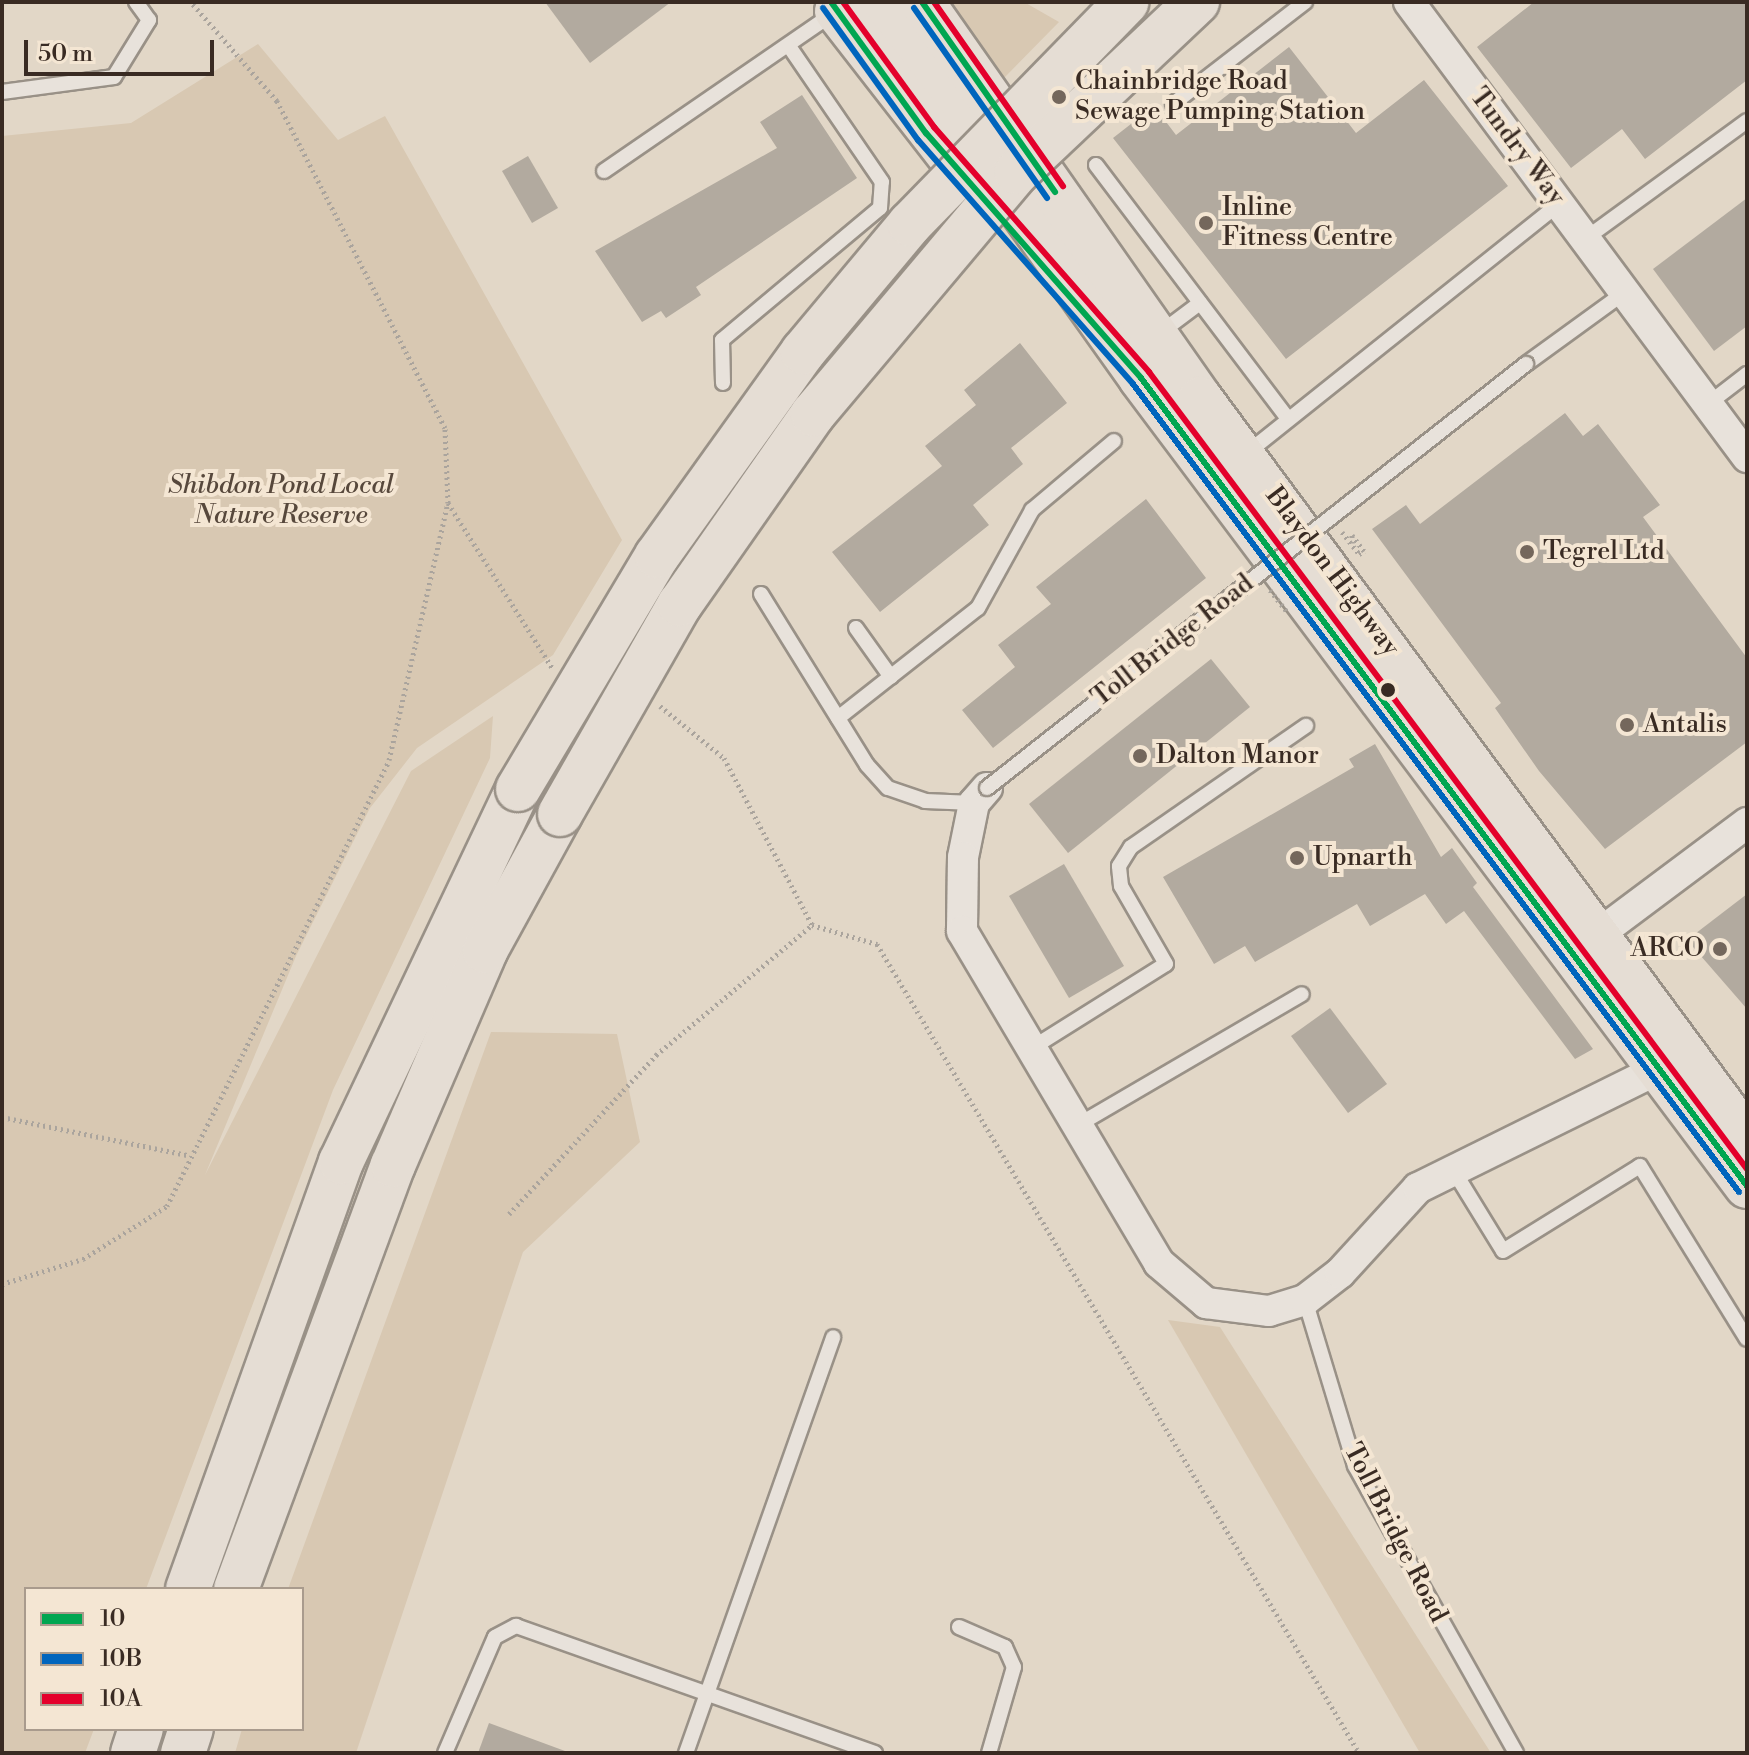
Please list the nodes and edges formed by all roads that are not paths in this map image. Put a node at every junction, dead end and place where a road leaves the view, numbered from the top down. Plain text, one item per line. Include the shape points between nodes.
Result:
1 (136, 2) edge
2 (922, 2) edge
3 (1127, 2) edge
4 (1197, 2) edge
5 (1305, 2) edge
6 (1409, 2) edge
7 (856, 6) edge
8 (789, 46) junction
9 (2, 92) edge
10 (1173, 104) dead end
11 (1747, 121) edge
12 (1096, 165) dead end
13 (604, 171) dead end
14 (1559, 204) junction
15 (1585, 239) junction
16 (1625, 292) junction
17 (1200, 303) junction
18 (1156, 336) junction
19 (1747, 374) edge
20 (723, 383) dead end
21 (1708, 404) junction
22 (1287, 418) junction
23 (1114, 441) dead end
24 (1243, 456) junction
25 (1747, 457) edge
26 (761, 594) dead end
27 (856, 628) dead end
28 (891, 677) junction
29 (838, 718) junction
30 (1306, 726) dead end
31 (980, 796) junction
32 (1747, 823) edge
33 (1600, 933) junction
34 (1302, 994) dead end
35 (1651, 1001) junction
36 (1032, 1048) junction
37 (1659, 1069) junction
38 (1747, 1106) edge
39 (1078, 1125) junction
40 (1747, 1139) edge
41 (1452, 1167) junction
42 (1747, 1186) edge
43 (1305, 1300) junction
44 (833, 1337) dead end
45 (1747, 1339) edge
46 (189, 1587) edge
47 (237, 1587) edge
48 (959, 1627) dead end
49 (708, 1692) junction
50 (140, 1731) edge
51 (190, 1731) edge
52 (133, 1753) edge
53 (183, 1753) edge
54 (445, 1753) edge
55 (686, 1753) edge
56 (875, 1753) edge
57 (989, 1753) edge
58 (1516, 1753) edge

1 - 9 lane via 149,20 114,77
2 - 18 main road, Blaydon Highway
3 - 46 main road, bridge via 910,224 803,352 649,568 518,789 341,1162
4 - 47 main road, bridge via 1017,172 813,414 680,604 485,951 393,1165
5 - 10 lane
6 - 14 street, Tundry Way
7 - 8 lane
7 - 37 main road, Blaydon Highway via 926,133 1141,378
8 - 13 lane
8 - 20 lane via 882,182 880,208 722,340
11 - 15 lane
12 - 17 lane
14 - 15 street, Tundry Way
14 - 22 lane
15 - 16 street, Tundry Way
16 - 21 street, Tundry Way
16 - 31 lane, Toll Bridge Road, bridge via 1526,364
17 - 18 lane
17 - 22 lane
18 - 24 main road, Blaydon Highway
19 - 21 lane
21 - 25 street, Tundry Way
22 - 24 lane
23 - 28 lane via 1032,510 978,608
24 - 33 main road, Blaydon Highway
26 - 29 lane
27 - 28 lane
28 - 29 lane
29 - 31 lane via 888,788 925,801
30 - 36 lane via 1131,847 1119,866 1121,886 1166,964
31 - 36 street via 963,857 962,931
32 - 33 street
33 - 35 main road, Blaydon Highway
34 - 39 lane
35 - 38 main road
35 - 40 main road, Blaydon Highway
36 - 39 street
37 - 41 street
37 - 42 main road, Blaydon Highway
39 - 43 street via 1159,1263 1186,1290 1234,1310
41 - 43 street via 1385,1216 1340,1273
41 - 45 lane via 1503,1251 1640,1166
43 - 58 lane, Toll Bridge Road via 1355,1466
44 - 49 lane
48 - 57 lane via 1005,1647 1014,1667
49 - 54 lane via 516,1626 495,1637
49 - 55 lane
49 - 56 lane
50 - 52 main road
51 - 53 main road

